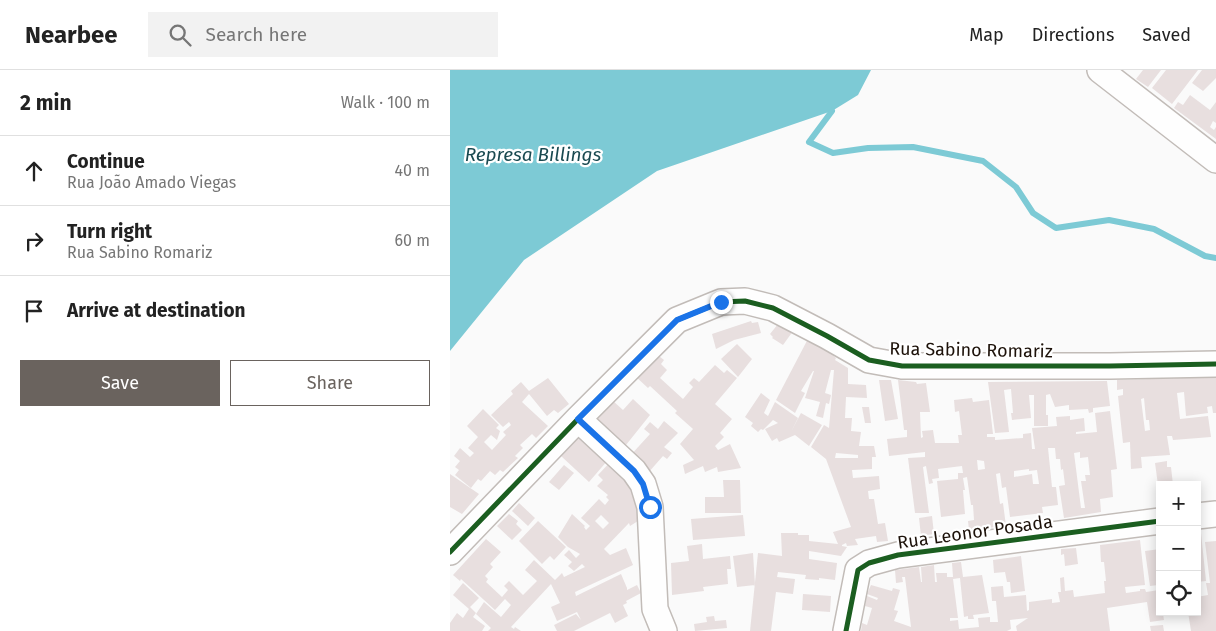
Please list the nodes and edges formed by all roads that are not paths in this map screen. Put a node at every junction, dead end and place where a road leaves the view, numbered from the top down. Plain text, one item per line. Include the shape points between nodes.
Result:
1 (1100, 70) edge
2 (1216, 160) edge
3 (1216, 364) edge
4 (578, 419) junction
5 (1216, 514) edge
6 (1201, 516) edge
7 (1156, 522) edge
8 (450, 552) edge
9 (664, 631) edge
10 (846, 631) edge

1 - 2 street
3 - 4 street, Rua Sabino Romariz via 902,366 868,360 773,308 745,301 721,302 677,320
4 - 8 street, Rua Sabino Romariz
4 - 9 street via 634,471 643,484 650,507 655,609
5 - 6 street
7 - 10 street, Rua Leonor Posada via 907,554 869,563 858,570

